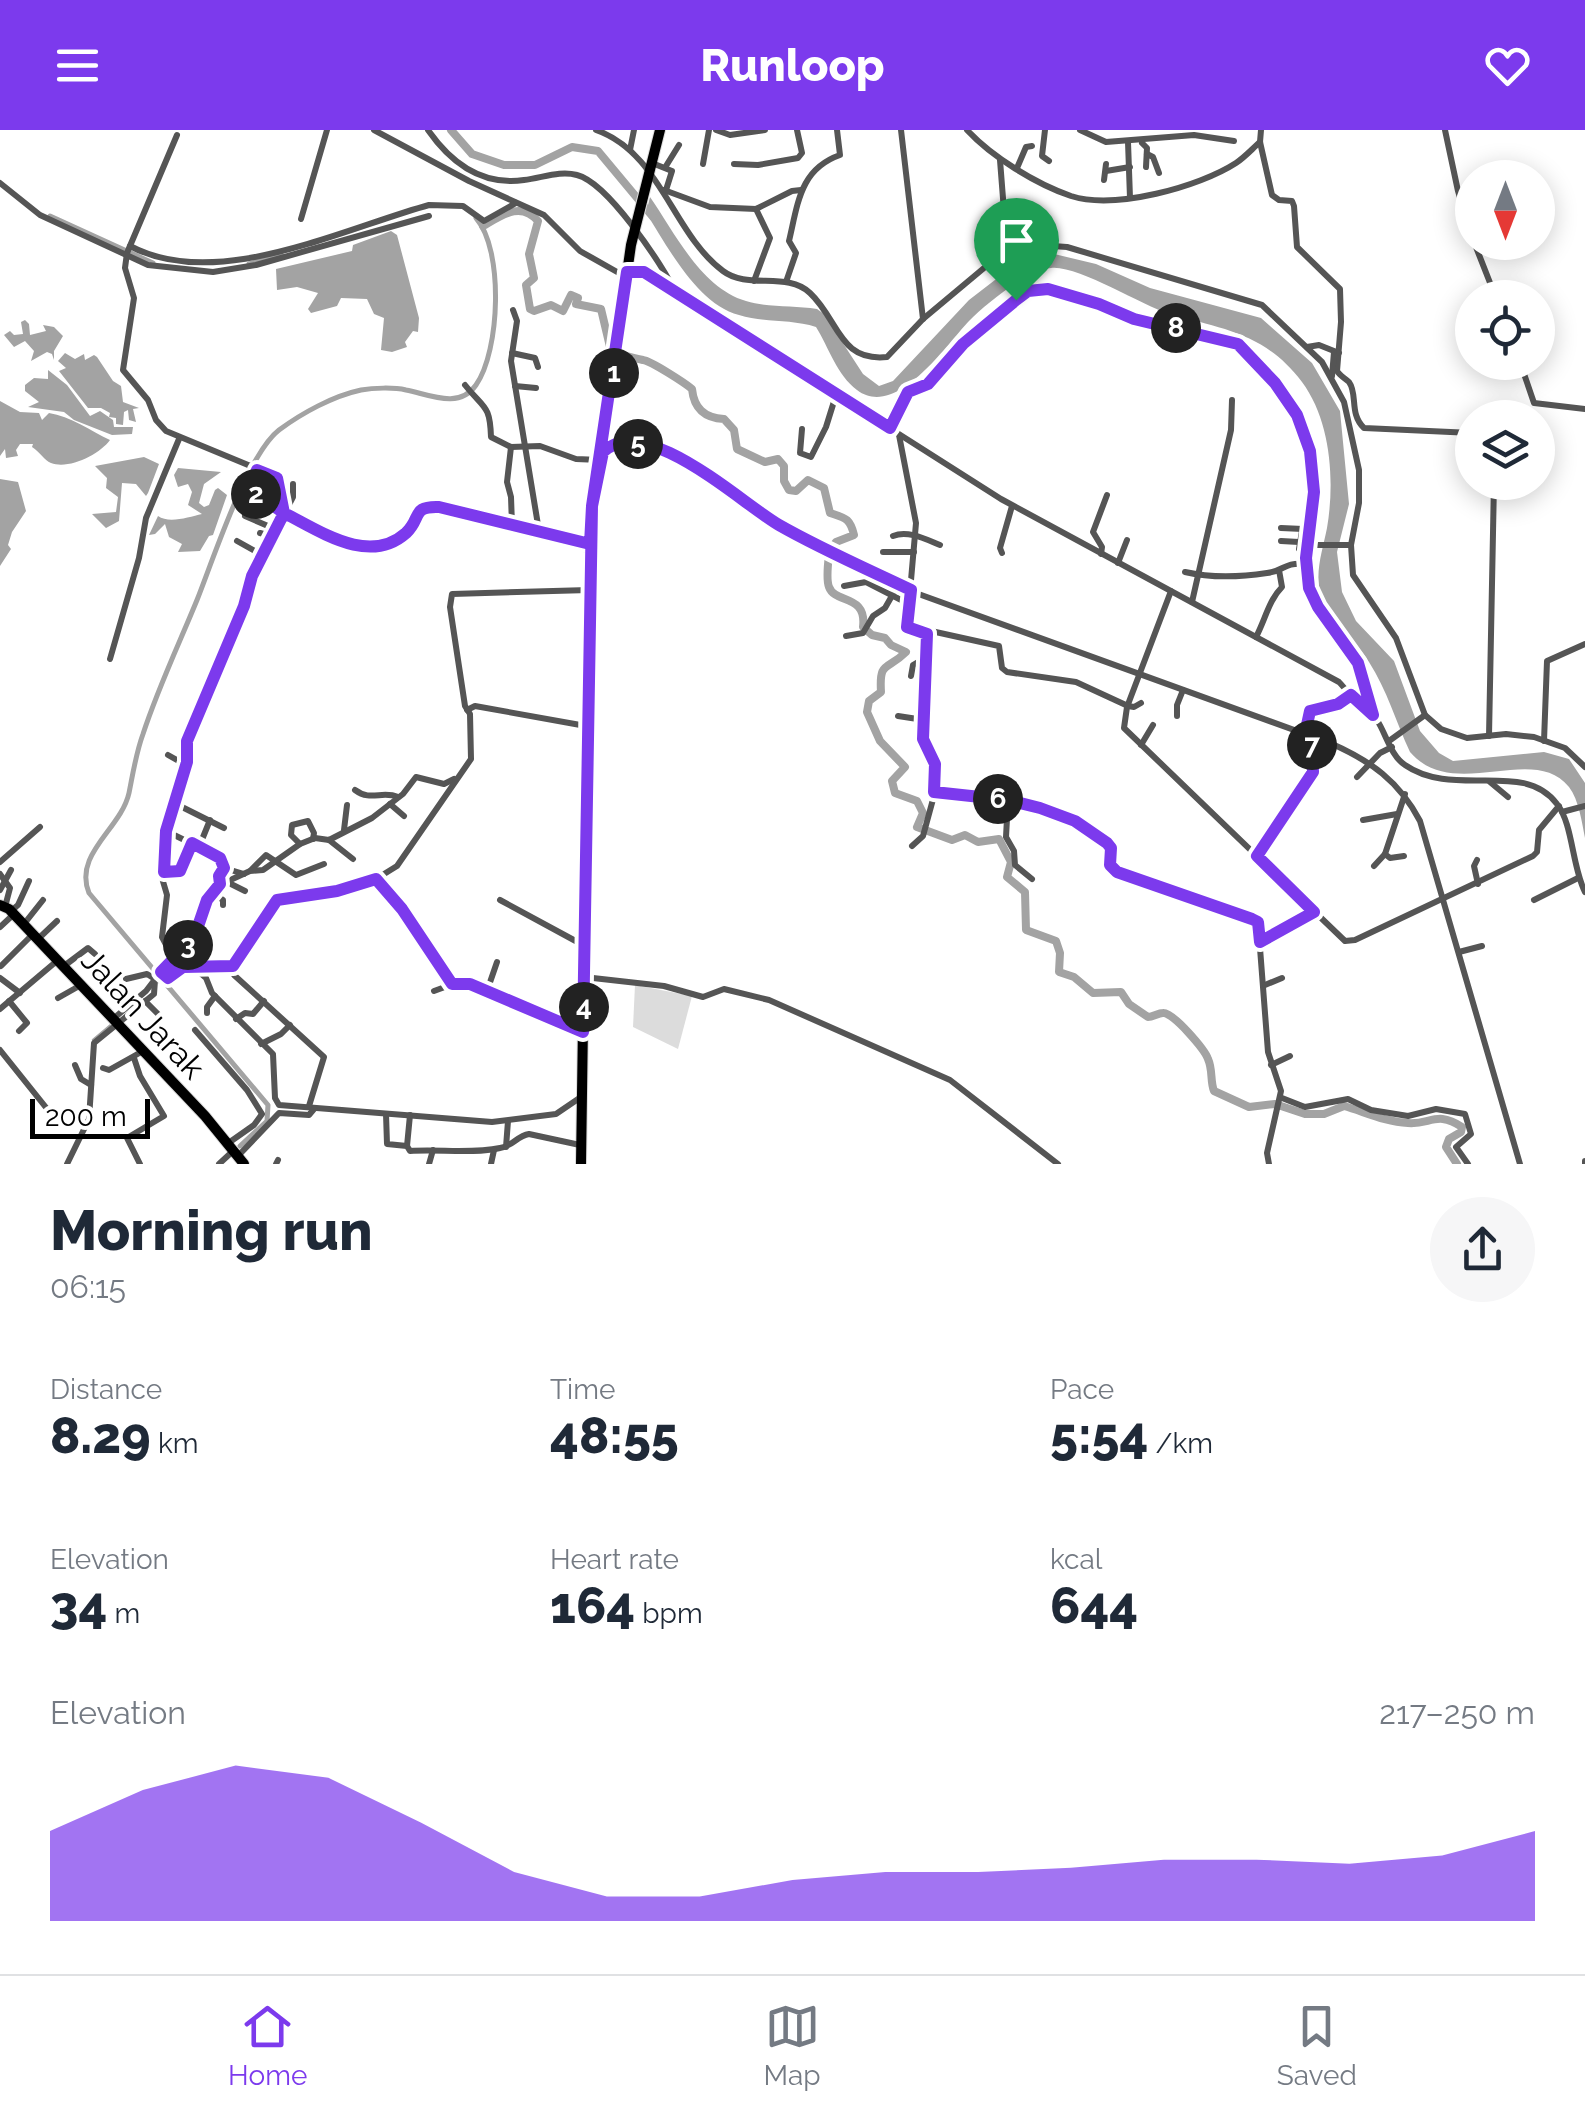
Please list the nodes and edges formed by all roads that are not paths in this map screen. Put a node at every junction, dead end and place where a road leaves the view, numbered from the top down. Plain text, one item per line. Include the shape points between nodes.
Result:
1 (327, 130) edge
2 (374, 130) edge
3 (428, 130) edge
4 (596, 130) edge
5 (634, 130) edge
6 (660, 130) edge
7 (713, 130) edge
8 (764, 130) edge
9 (797, 130) edge
10 (837, 130) edge
11 (901, 130) edge
12 (967, 130) edge
13 (1045, 130) edge
14 (1080, 130) edge
15 (1260, 130) edge
16 (1445, 130) edge
17 (755, 131) edge
18 (177, 135) dead end
19 (1128, 142) junction
20 (1141, 142) junction
21 (1234, 142) dead end
22 (1260, 142) junction
23 (679, 145) dead end
24 (1032, 146) dead end
25 (630, 152) junction
26 (1148, 154) junction
27 (1000, 160) junction
28 (1048, 160) dead end
29 (703, 164) dead end
30 (734, 164) dead end
31 (666, 166) junction
32 (1146, 167) dead end
33 (1017, 168) junction
34 (1130, 168) junction
35 (1105, 171) dead end
36 (1159, 172) dead end
37 (650, 173) junction
38 (1455, 178) edge
39 (0, 183) edge
40 (664, 190) junction
41 (801, 190) junction
42 (1130, 198) junction
43 (516, 203) junction
44 (756, 209) junction
45 (429, 216) dead end
46 (301, 220) dead end
47 (636, 227) junction
48 (1015, 247) junction
49 (128, 250) junction
50 (627, 274) junction
51 (754, 280) junction
52 (786, 282) junction
53 (676, 292) junction
54 (513, 310) dead end
55 (923, 319) junction
56 (1307, 347) junction
57 (1337, 352) junction
58 (511, 353) junction
59 (538, 366) dead end
60 (1332, 377) junction
61 (1526, 380) edge
62 (515, 386) junction
63 (536, 388) dead end
64 (470, 391) dead end
65 (836, 395) junction
66 (1232, 400) dead end
67 (1585, 409) edge
68 (606, 422) junction
69 (890, 428) junction
70 (802, 429) dead end
71 (1455, 432) edge
72 (899, 435) junction
73 (603, 438) junction
74 (179, 439) junction
75 (626, 442) junction
76 (510, 447) junction
77 (525, 447) junction
78 (600, 460) junction
79 (256, 469) junction
80 (294, 484) dead end
81 (1107, 494) dead end
82 (1494, 500) edge
83 (1012, 506) junction
84 (284, 513) junction
85 (245, 516) dead end
86 (512, 525) junction
87 (1282, 528) dead end
88 (1307, 529) junction
89 (538, 531) junction
90 (273, 532) junction
91 (260, 533) dead end
92 (916, 535) junction
93 (893, 536) dead end
94 (1127, 540) dead end
95 (1281, 541) dead end
96 (236, 542) dead end
97 (590, 544) junction
98 (940, 545) dead end
99 (1348, 545) junction
100 (1304, 546) junction
101 (883, 552) dead end
102 (914, 552) junction
103 (1002, 553) dead end
104 (1102, 554) junction
105 (262, 556) junction
106 (1118, 563) junction
107 (1306, 564) junction
108 (1279, 570) junction
109 (1185, 572) dead end
110 (1199, 576) junction
111 (844, 586) dead end
112 (589, 590) junction
113 (911, 590) junction
114 (1170, 591) junction
115 (893, 594) junction
116 (1192, 602) junction
117 (909, 604) junction
118 (906, 626) junction
119 (846, 636) dead end
120 (1256, 637) junction
121 (1585, 644) edge
122 (926, 658) junction
123 (110, 660) dead end
124 (1141, 675) junction
125 (910, 676) dead end
126 (1183, 690) junction
127 (1351, 695) junction
128 (1141, 703) dead end
129 (1128, 706) junction
130 (468, 709) junction
131 (1373, 715) junction
132 (898, 716) dead end
133 (1177, 716) dead end
134 (1424, 716) junction
135 (924, 720) junction
136 (1153, 725) dead end
137 (587, 726) junction
138 (1309, 736) junction
139 (1489, 736) junction
140 (1544, 741) junction
141 (1391, 742) junction
142 (1141, 744) junction
143 (168, 755) dead end
144 (1369, 762) junction
145 (186, 765) junction
146 (1585, 767) edge
147 (1357, 776) dead end
148 (1490, 782) junction
149 (355, 790) dead end
150 (934, 792) junction
151 (1405, 794) junction
152 (1508, 797) dead end
153 (398, 798) junction
154 (988, 798) junction
155 (1008, 800) junction
156 (174, 802) junction
157 (390, 804) junction
158 (347, 805) dead end
159 (1585, 806) edge
160 (1563, 810) junction
161 (992, 812) dead end
162 (1397, 814) junction
163 (404, 816) dead end
164 (210, 820) junction
165 (1363, 820) dead end
166 (40, 827) dead end
167 (224, 828) dead end
168 (344, 830) junction
169 (166, 831) junction
170 (313, 840) junction
171 (329, 840) junction
172 (300, 844) junction
173 (195, 845) junction
174 (912, 846) dead end
175 (1386, 854) junction
176 (1257, 856) junction
177 (1404, 856) dead end
178 (353, 859) dead end
179 (1477, 860) dead end
180 (0, 862) edge
181 (274, 862) junction
182 (324, 864) dead end
183 (1374, 866) dead end
184 (224, 868) junction
185 (11, 870) dead end
186 (164, 872) junction
187 (247, 873) junction
188 (2, 877) edge
189 (1578, 878) junction
190 (376, 879) junction
191 (1032, 879) dead end
192 (29, 881) dead end
193 (223, 883) junction
194 (1478, 884) junction
195 (0, 890) edge
196 (245, 891) dead end
197 (212, 892) junction
198 (1585, 892) edge
199 (44, 900) dead end
200 (500, 900) dead end
201 (1445, 900) junction
202 (1534, 900) dead end
203 (222, 906) dead end
204 (8, 909) edge
205 (1314, 912) junction
206 (57, 920) dead end
207 (24, 924) junction
208 (0, 927) edge
209 (35, 937) junction
210 (1260, 942) junction
211 (584, 946) junction
212 (1482, 946) dead end
213 (1459, 952) junction
214 (95, 954) dead end
215 (174, 958) junction
216 (497, 962) dead end
217 (60, 964) junction
218 (1, 966) edge
219 (192, 966) junction
220 (233, 966) junction
221 (158, 976) junction
222 (0, 978) edge
223 (584, 978) junction
224 (1282, 978) dead end
225 (126, 979) dead end
226 (452, 984) junction
227 (80, 985) junction
228 (1264, 985) junction
229 (434, 990) dead end
230 (486, 991) junction
231 (20, 993) junction
232 (215, 996) junction
233 (58, 998) dead end
234 (10, 1001) junction
235 (145, 1001) junction
236 (264, 1002) junction
237 (0, 1010) edge
238 (207, 1012) dead end
239 (158, 1014) dead end
240 (117, 1019) junction
241 (236, 1019) junction
242 (36, 1024) dead end
243 (290, 1025) junction
244 (194, 1030) dead end
245 (583, 1032) junction
246 (261, 1044) junction
247 (0, 1050) edge
248 (138, 1054) junction
249 (1290, 1056) dead end
250 (75, 1064) dead end
251 (1272, 1065) junction
252 (104, 1068) dead end
253 (91, 1086) junction
254 (582, 1096) junction
255 (1281, 1100) junction
256 (311, 1108) junction
257 (386, 1114) junction
258 (52, 1115) dead end
259 (410, 1115) junction
260 (508, 1121) junction
261 (582, 1145) junction
262 (406, 1146) junction
263 (506, 1147) junction
264 (432, 1150) junction
265 (494, 1150) junction
266 (235, 1154) edge
267 (67, 1164) edge
268 (140, 1164) edge
269 (219, 1164) edge
270 (429, 1164) edge
271 (491, 1164) edge
272 (581, 1164) edge
273 (1058, 1164) edge
274 (1269, 1164) edge
275 (1468, 1164) edge
276 (1520, 1164) edge

1 - 46 street
2 - 43 street
3 - 47 street via 448,156 486,178 562,173 589,179
4 - 25 street
5 - 25 street
6 - 37 main road
7 - 17 street
7 - 29 street
8 - 17 street
9 - 30 street via 798,158
10 - 41 street via 840,155 821,161
11 - 55 street
12 - 27 street
13 - 28 street via 1042,156
14 - 19 street via 1106,142
15 - 22 street
16 - 38 street
18 - 49 street
19 - 20 street
19 - 34 street
20 - 21 street via 1194,135
20 - 26 street
22 - 42 street via 1226,168
22 - 57 street via 1272,195 1294,206 1300,251 1340,289
23 - 31 street
24 - 33 street
25 - 37 street
26 - 32 street
26 - 36 street
27 - 33 street
27 - 48 street via 1005,224 998,237
31 - 37 street
31 - 40 street via 672,171
33 - 42 street via 1072,196
34 - 35 street
34 - 42 street
37 - 40 street
37 - 47 main road
39 - 49 street via 40,214
40 - 44 street via 710,208
40 - 51 street via 709,258 738,279
41 - 44 street
41 - 52 street via 789,241 796,253
43 - 49 street via 484,221 463,206 429,204 225,264
43 - 50 street via 544,215 580,251
44 - 51 street via 770,238
45 - 49 street via 225,272 148,265
47 - 50 main road
47 - 53 street
48 - 55 street
48 - 56 street via 1067,247 1254,302
49 - 74 street via 134,298 123,370 156,420
50 - 53 street via 644,272
50 - 68 main road
51 - 52 street
52 - 55 street via 811,294 848,347 864,358 887,357
53 - 65 street
54 - 58 street
56 - 57 street
56 - 60 street
57 - 60 street
57 - 71 street via 1337,371 1350,384 1361,428
58 - 59 street via 535,358
58 - 62 street
60 - 99 street via 1357,452 1360,504
61 - 67 street via 1534,403
62 - 63 street
62 - 77 street
64 - 76 street via 487,405 491,437
65 - 69 street
65 - 70 street via 811,458 800,453
66 - 110 street
68 - 73 main road
68 - 75 street
69 - 72 street
69 - 88 street via 908,392 928,384 1022,295 1061,292 1244,347 1288,398 1305,432 1314,492
72 - 83 street
72 - 92 street
73 - 75 street
73 - 78 main road
74 - 79 street
74 - 123 street via 146,518
75 - 78 main road via 609,446
75 - 113 street via 674,455 778,525
76 - 77 street
76 - 86 street
77 - 78 street
77 - 89 street
78 - 97 main road
79 - 84 street via 277,478
79 - 84 street via 250,490
80 - 84 street
81 - 104 street via 1093,532
82 - 139 street
83 - 103 street
83 - 104 street
84 - 86 street via 338,540 374,549 403,535 426,506
84 - 90 street
85 - 90 street
86 - 89 street
87 - 88 street
88 - 100 street
89 - 97 street
90 - 91 street
90 - 105 street
92 - 93 street
92 - 98 street
92 - 102 street
94 - 106 street
95 - 100 street
96 - 105 street
97 - 112 main road
99 - 100 street
99 - 134 street via 1357,585 1396,638
100 - 107 street
101 - 102 street
102 - 113 street
104 - 106 street
105 - 145 street via 247,577 244,606 187,741
106 - 114 street
107 - 108 street
107 - 131 street via 1318,607 1358,663
108 - 110 street
108 - 120 street via 1282,586
109 - 110 street
110 - 116 street
111 - 115 street via 866,582
112 - 130 street via 452,594
112 - 137 main road
113 - 117 street
113 - 124 street
114 - 116 street
114 - 124 street
115 - 117 street
115 - 119 street via 866,629
116 - 120 street
117 - 118 street
118 - 122 street via 927,634
118 - 129 street via 992,644 1001,648 1004,670 1076,682
120 - 127 street
121 - 140 street via 1546,661
122 - 125 street
122 - 135 street
124 - 126 street
124 - 129 street
126 - 133 street
126 - 138 street
127 - 131 street
127 - 138 street via 1310,711
128 - 129 street
129 - 142 street via 1122,725
130 - 137 street
130 - 153 street via 466,760 451,783 416,777
130 - 190 street via 471,759 397,866
131 - 141 street
132 - 135 street
134 - 139 street via 1453,735
134 - 141 street
135 - 150 street
136 - 142 street
137 - 211 main road
138 - 144 street
138 - 176 street via 1313,772
139 - 140 street
140 - 146 street via 1566,748
141 - 144 street
141 - 148 street via 1402,763 1428,775
142 - 176 street
143 - 145 street
144 - 147 street
144 - 151 street
145 - 156 street
148 - 152 street
148 - 160 street via 1520,780
149 - 153 street
150 - 154 street
150 - 174 street via 928,824
151 - 162 street
151 - 201 street
153 - 157 street
154 - 155 street
154 - 161 street
155 - 191 street via 1006,837 1016,866
155 - 210 street via 1075,821 1107,843 1117,872 1258,922
156 - 164 street
156 - 169 street
157 - 163 street
157 - 168 street
158 - 168 street
159 - 160 street
160 - 189 street
160 - 194 street via 1539,830 1533,856
162 - 165 street
162 - 175 street
164 - 167 street
164 - 173 street
166 - 180 street
168 - 171 street
169 - 173 street
169 - 186 street
170 - 171 street
170 - 172 street
170 - 172 street via 312,826 297,822 292,835
171 - 178 street
172 - 181 street
173 - 184 street via 220,858
173 - 186 street via 180,871
175 - 177 street
175 - 183 street
176 - 205 street
179 - 194 street
181 - 182 street via 296,876
181 - 187 street via 262,856
184 - 187 street
184 - 193 street
185 - 188 street
186 - 215 street via 162,938
187 - 193 street
188 - 195 street
188 - 204 street via 10,888
189 - 198 street
189 - 202 street
190 - 220 street via 277,900
190 - 226 street
192 - 204 street
193 - 196 street
193 - 197 street
194 - 201 street
197 - 203 street
197 - 215 street via 194,938
199 - 207 street
200 - 211 street
201 - 205 street via 1350,942
201 - 213 street
204 - 207 main road, Jalan Jarak
204 - 208 street
205 - 210 street
206 - 209 street
207 - 209 main road, Jalan Jarak
209 - 217 main road, Jalan Jarak
209 - 218 street
210 - 228 street
211 - 223 main road
212 - 213 street
213 - 276 street
214 - 217 street via 88,948
215 - 221 street
216 - 230 street
217 - 227 main road, Jalan Jarak
217 - 231 street
219 - 220 street
219 - 221 street via 170,978
219 - 232 street
220 - 236 street via 234,975
221 - 225 street
221 - 235 street
221 - 240 street
222 - 231 street
223 - 245 main road
223 - 273 street via 703,997 724,989 769,1000 950,1080
224 - 228 street
226 - 229 street
226 - 230 street
227 - 233 street
227 - 240 main road, Jalan Jarak
228 - 251 street
230 - 245 street
231 - 234 street
232 - 238 street
232 - 241 street
234 - 237 street
234 - 242 street via 24,1018 22,1029
235 - 239 street
235 - 240 street
236 - 241 street
236 - 243 street
240 - 248 main road, Jalan Jarak
240 - 253 street via 94,1043
241 - 246 street
243 - 246 street
243 - 256 street via 324,1057
244 - 266 street via 262,1114
245 - 254 main road
246 - 256 street via 274,1054 276,1104
247 - 258 street
248 - 252 street
248 - 266 main road, Jalan Jarak
248 - 268 street via 140,1076 164,1116 127,1138
249 - 251 street
250 - 253 street
251 - 255 street
253 - 267 street via 86,1127
254 - 260 street via 556,1114
254 - 261 main road
255 - 274 street
255 - 275 street via 1305,1107 1348,1099 1408,1116 1436,1109 1465,1114 1471,1134 1456,1147
256 - 257 street
256 - 266 street via 309,1115 280,1113
257 - 259 street
257 - 262 street via 387,1144
259 - 260 street
259 - 262 street
260 - 263 street
261 - 263 street via 529,1134
261 - 272 main road
262 - 264 street
263 - 265 street
264 - 265 street
264 - 270 street
265 - 271 street
266 - 269 street

